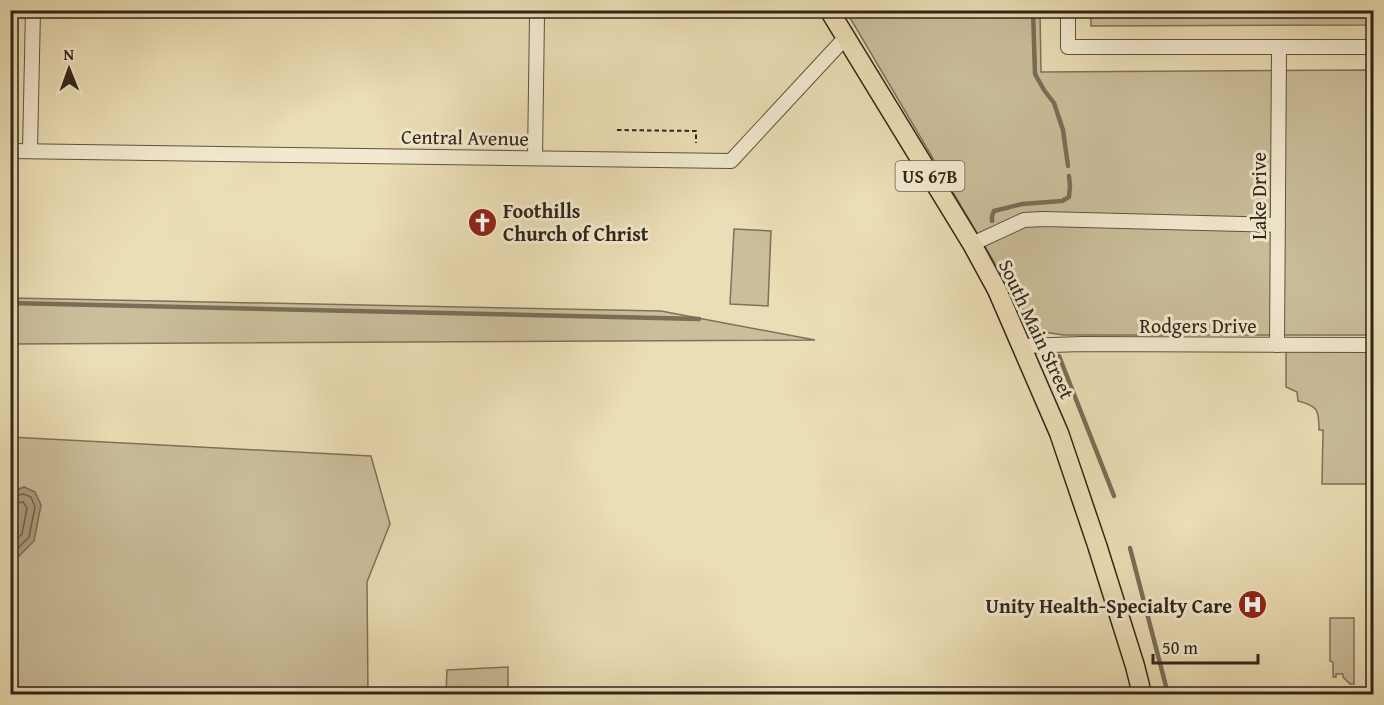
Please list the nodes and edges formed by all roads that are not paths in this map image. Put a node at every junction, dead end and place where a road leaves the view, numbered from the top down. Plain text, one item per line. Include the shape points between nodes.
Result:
1 (33, 10) edge
2 (829, 10) edge
3 (1068, 10) edge
4 (537, 16) dead end
5 (846, 37) junction
6 (1279, 47) junction
7 (1374, 47) edge
8 (30, 150) junction
9 (10, 151) edge
10 (535, 158) junction
11 (1278, 225) junction
12 (972, 244) junction
13 (1277, 345) junction
14 (1374, 345) edge
15 (1022, 346) junction
16 (1142, 694) edge

1 - 8 street
2 - 5 main road, South Main Street / US 67B
3 - 6 street via 1068,47
4 - 10 street
5 - 10 street, Central Avenue via 731,161
5 - 12 main road, South Main Street / US 67B
6 - 7 street
6 - 11 street, Lake Drive
8 - 9 street, Central Avenue
8 - 10 street, Central Avenue
11 - 12 street via 1024,220
11 - 13 street, Lake Drive
12 - 15 main road, South Main Street / US 67B
13 - 14 street, Rodgers Drive
13 - 15 street, Rodgers Drive
15 - 16 main road, South Main Street / US 67B via 1059,433

